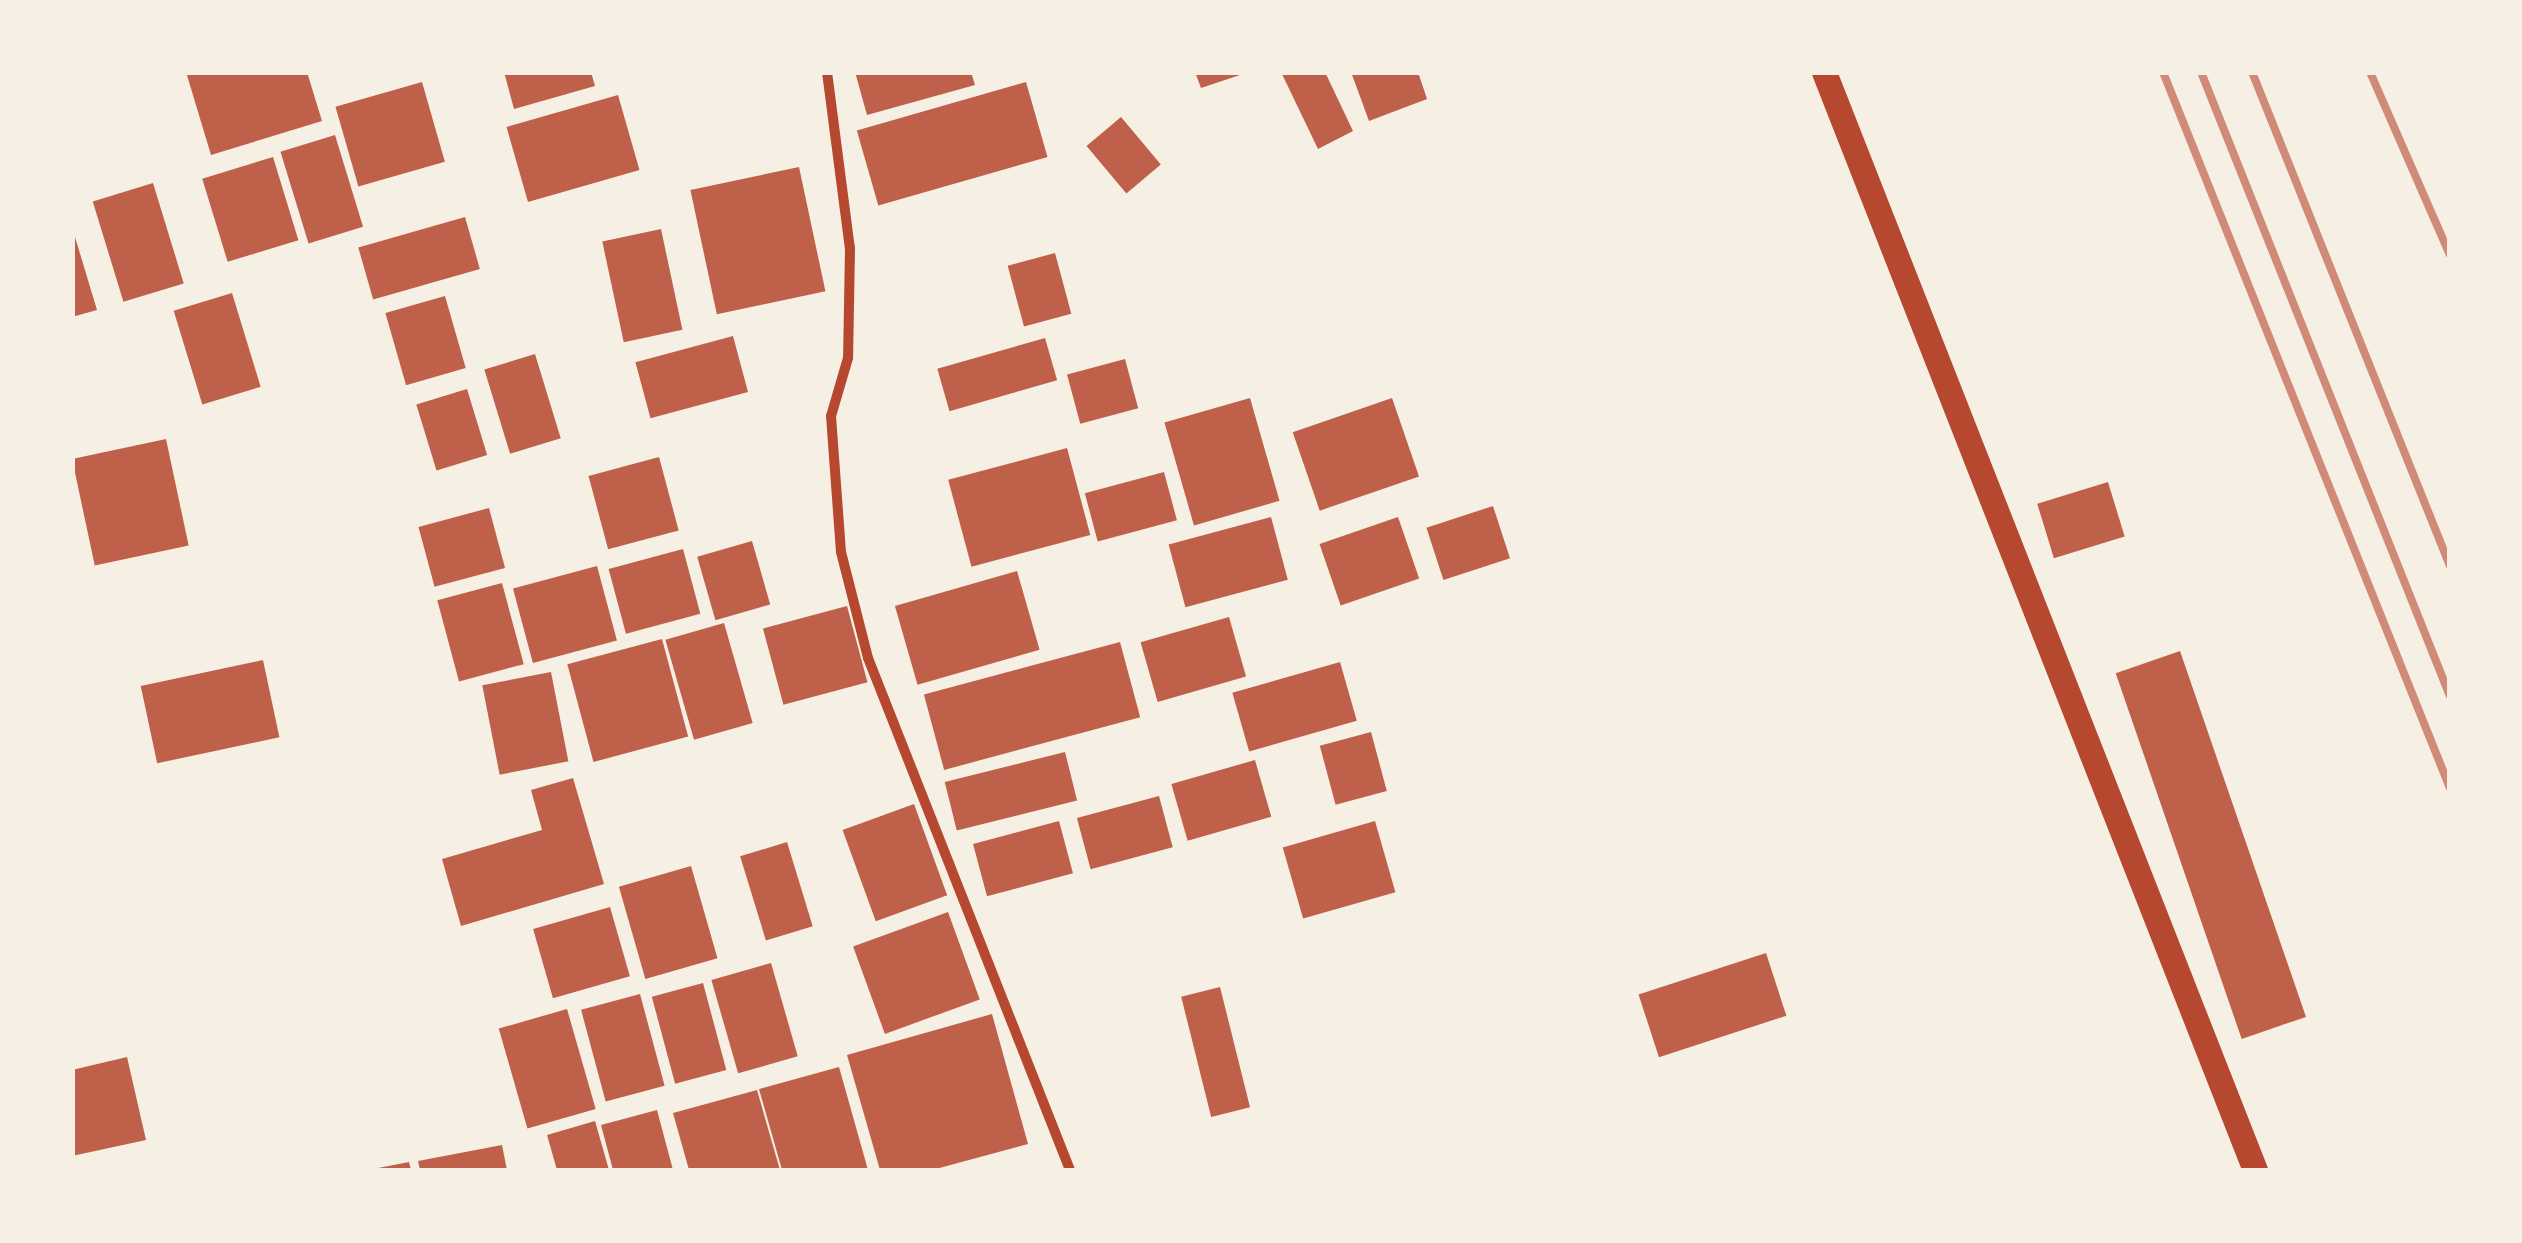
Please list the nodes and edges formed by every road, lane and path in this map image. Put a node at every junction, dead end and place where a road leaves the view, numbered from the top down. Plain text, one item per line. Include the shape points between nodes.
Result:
1 (828, 72) edge
2 (1824, 72) edge
3 (1070, 1170) edge
4 (2255, 1170) edge

1 - 3 street via 850,248 848,358 831,416 841,552 868,658
2 - 4 main road

